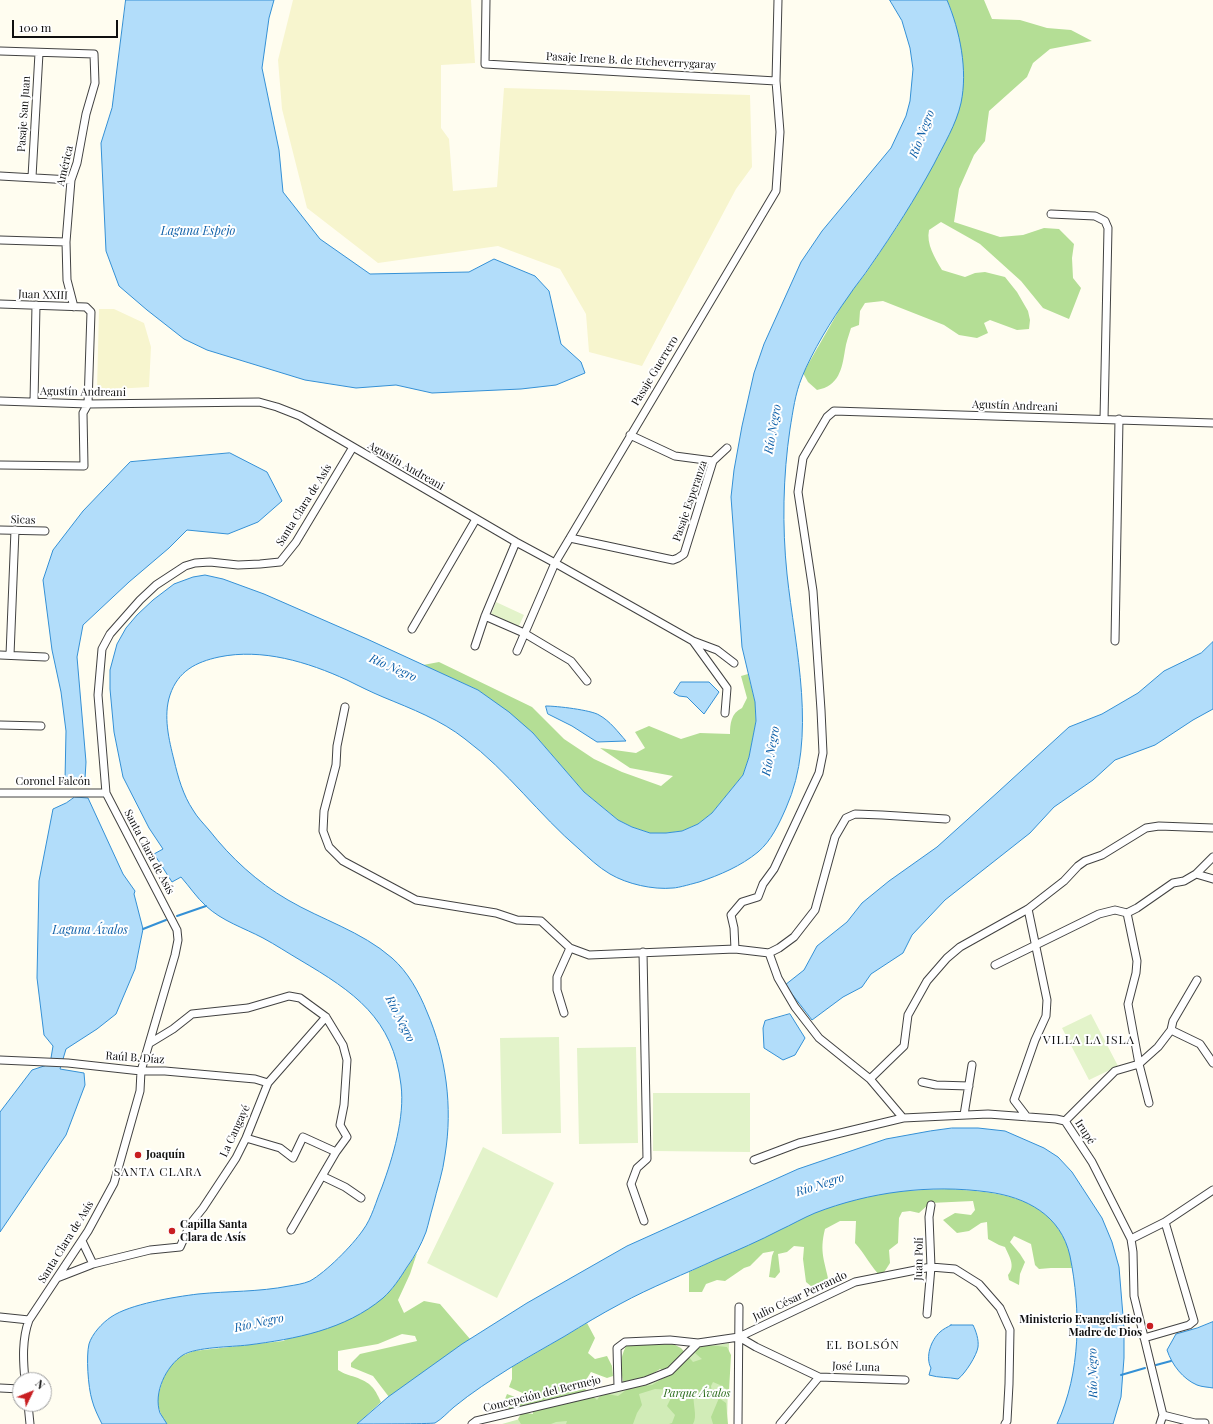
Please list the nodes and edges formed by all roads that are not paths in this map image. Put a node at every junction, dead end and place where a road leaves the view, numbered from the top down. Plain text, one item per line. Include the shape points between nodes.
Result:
1 (486, 0) edge
2 (778, 0) edge
3 (0, 52) edge
4 (39, 53) junction
5 (776, 81) junction
6 (0, 176) edge
7 (32, 177) junction
8 (71, 180) junction
9 (1051, 214) dead end
10 (0, 240) edge
11 (66, 242) junction
12 (0, 304) edge
13 (36, 305) junction
14 (74, 307) junction
15 (0, 401) edge
16 (34, 402) junction
17 (88, 404) junction
18 (1104, 419) junction
19 (1119, 420) junction
20 (1213, 423) edge
21 (630, 435) junction
22 (353, 448) junction
23 (727, 448) dead end
24 (713, 461) junction
25 (0, 465) edge
26 (476, 519) junction
27 (0, 530) edge
28 (15, 530) junction
29 (45, 531) dead end
30 (570, 538) junction
31 (516, 542) junction
32 (555, 563) junction
33 (485, 616) junction
34 (412, 629) dead end
35 (524, 633) junction
36 (693, 641) junction
37 (1115, 641) dead end
38 (475, 646) dead end
39 (517, 651) dead end
40 (0, 655) edge
41 (10, 655) junction
42 (45, 657) dead end
43 (734, 663) dead end
44 (587, 681) dead end
45 (344, 707) dead end
46 (725, 713) dead end
47 (0, 725) edge
48 (41, 726) dead end
49 (0, 793) edge
50 (106, 793) junction
51 (946, 819) dead end
52 (1213, 828) edge
53 (1213, 857) edge
54 (1196, 874) junction
55 (1213, 879) edge
56 (1028, 909) junction
57 (1126, 913) junction
58 (1035, 946) junction
59 (570, 948) junction
60 (735, 950) junction
61 (643, 952) junction
62 (769, 953) junction
63 (995, 965) dead end
64 (1197, 980) dead end
65 (564, 1014) dead end
66 (326, 1016) junction
67 (1171, 1030) junction
68 (150, 1043) junction
69 (0, 1060) edge
70 (1213, 1063) edge
71 (1139, 1064) junction
72 (972, 1065) dead end
73 (141, 1071) junction
74 (870, 1079) junction
75 (922, 1082) dead end
76 (268, 1083) junction
77 (969, 1086) junction
78 (1149, 1103) dead end
79 (964, 1115) junction
80 (1027, 1117) junction
81 (903, 1118) junction
82 (1065, 1121) junction
83 (246, 1138) junction
84 (336, 1152) junction
85 (754, 1160) dead end
86 (322, 1176) junction
87 (1213, 1190) edge
88 (361, 1198) dead end
89 (931, 1205) dead end
90 (644, 1221) dead end
91 (1165, 1222) junction
92 (291, 1230) dead end
93 (1131, 1239) junction
94 (82, 1241) junction
95 (93, 1264) junction
96 (931, 1267) junction
97 (57, 1278) junction
98 (739, 1307) dead end
99 (927, 1314) dead end
100 (0, 1317) edge
101 (29, 1320) junction
102 (739, 1336) junction
103 (1144, 1338) junction
104 (698, 1343) junction
105 (24, 1372) edge
106 (819, 1377) junction
107 (905, 1380) dead end
108 (618, 1387) junction
109 (0, 1388) edge
110 (12, 1388) edge
111 (29, 1412) edge
112 (1163, 1415) junction
113 (1205, 1423) dead end
114 (30, 1424) edge
115 (472, 1424) edge
116 (738, 1424) edge
117 (780, 1424) edge
118 (1006, 1424) edge
119 (1160, 1424) edge

1 - 5 street, Pasaje Irene B. de Etcheverrygaray via 485,64
2 - 5 street
3 - 4 street
4 - 7 street, Pasaje San Juan
4 - 8 street, América via 94,54 95,83
5 - 21 street, Pasaje Guerrero via 780,132 776,191
6 - 7 street
7 - 8 street
8 - 11 street, América
9 - 18 street via 1095,216 1105,221 1108,228
10 - 11 street
11 - 14 street, América via 67,280
12 - 13 street, Juan XXIII
13 - 14 street, Juan XXIII
13 - 16 street
14 - 17 street, Juan XXIII via 86,307 91,312
15 - 16 street, Agustín Andreani
16 - 17 street, Agustín Andreani
17 - 22 street, Agustín Andreani via 259,402 300,416
17 - 25 street via 83,413 84,466
18 - 19 street, Agustín Andreani
18 - 60 street, Agustín Andreani via 834,411 826,417 803,458 798,492 813,591 823,753 819,773 774,869 758,897 742,902 731,915
19 - 20 street, Agustín Andreani
19 - 37 street
21 - 24 street via 675,456
21 - 30 street, Pasaje Guerrero
22 - 26 street, Agustín Andreani
22 - 50 street, Santa Clara de Asís via 296,542 280,562 238,565 210,562 185,566 156,585 110,634 102,649 98,695
23 - 24 street, Pasaje Esperanza
24 - 30 street, Pasaje Esperanza via 684,554 678,558 673,560
26 - 31 street, Agustín Andreani
26 - 34 street
27 - 28 street, Sicas
28 - 29 street, Sicas
28 - 41 street
30 - 32 street, Pasaje Guerrero
31 - 32 street, Agustín Andreani
31 - 33 street
32 - 35 street, Pasaje Guerrero
32 - 36 street, Agustín Andreani
33 - 35 street
33 - 38 street
35 - 39 street, Pasaje Guerrero
35 - 44 street via 571,661
36 - 43 street via 717,650
36 - 46 street, Agustín Andreani via 727,688
40 - 41 street
41 - 42 street
45 - 59 street via 336,765 324,811 323,831 329,847 343,861 416,900 496,912 517,920 541,921
47 - 48 street
49 - 50 street, Coronel Falcón
50 - 68 street, Santa Clara de Asís via 177,930 177,949
51 - 62 street via 855,814 846,818 835,837 815,910 794,937
52 - 56 street via 1146,828 1102,855 1084,861 1064,881
53 - 54 street
54 - 55 street
54 - 57 street via 1184,881 1173,883
56 - 58 street
56 - 74 street via 967,942 947,958 927,981 908,1015 904,1046
57 - 58 street via 1115,910 1099,914
57 - 71 street via 1136,961 1136,973 1128,1004
58 - 63 street
58 - 80 street via 1047,1000 1046,1016 1034,1040 1014,1100
59 - 61 street via 589,955
59 - 65 street via 557,977 557,990
60 - 61 street
60 - 62 street
61 - 90 street via 647,1158 637,1168 631,1184
62 - 74 street via 778,978 795,1007 819,1038
64 - 67 street via 1173,1021
66 - 68 street via 300,998 288,996 248,1008 192,1014
66 - 76 street, La Cangayé
66 - 84 street via 343,1045 347,1060 340,1124 347,1137
67 - 70 street via 1200,1044
67 - 71 street via 1158,1047
68 - 73 street, Santa Clara de Asís
69 - 73 street, Raúl B. Díaz via 68,1062
71 - 78 street
71 - 82 street via 1115,1071
72 - 77 street
73 - 76 street, Raúl B. Díaz via 254,1079
73 - 94 street, Santa Clara de Asís via 140,1091 114,1183
74 - 81 street
75 - 77 street
76 - 83 street, La Cangayé
77 - 79 street
79 - 80 street, Irupé
79 - 81 street, Irupé
80 - 82 street, Irupé
81 - 85 street, Irupé via 799,1143
82 - 93 street, Irupé via 1092,1162
83 - 84 street via 280,1148 293,1158 303,1137
83 - 95 street, La Cangayé via 236,1158 191,1223 180,1247 150,1250
84 - 86 street
86 - 88 street
86 - 92 street
87 - 91 street
89 - 96 street, Juan Polí
91 - 93 street
91 - 103 street via 1194,1321 1190,1325
93 - 103 street, Irupé via 1134,1252 1134,1296
94 - 95 street
94 - 97 street, Santa Clara de Asís
95 - 97 street, La Cangayé
96 - 99 street, Juan Polí
96 - 102 street, Julio César Perrando via 855,1282
96 - 118 street, Julio César Perrando via 955,1268 979,1284 1000,1308 1010,1330
97 - 101 street, Santa Clara de Asís
98 - 102 street
100 - 101 street
101 - 105 street, Santa Clara de Asís via 25,1330
102 - 104 street, Concepción del Bermejo
102 - 106 street via 756,1347
102 - 116 street
103 - 112 street, Irupé
104 - 108 street, Concepción del Bermejo via 670,1371 645,1381
104 - 108 street, Concepción del Bermejo via 670,1340 625,1342 617,1348
106 - 107 street, José Luna
106 - 117 street, José Luna
108 - 115 street, Concepción del Bermejo
109 - 110 street
111 - 114 street
112 - 113 street
112 - 119 street

